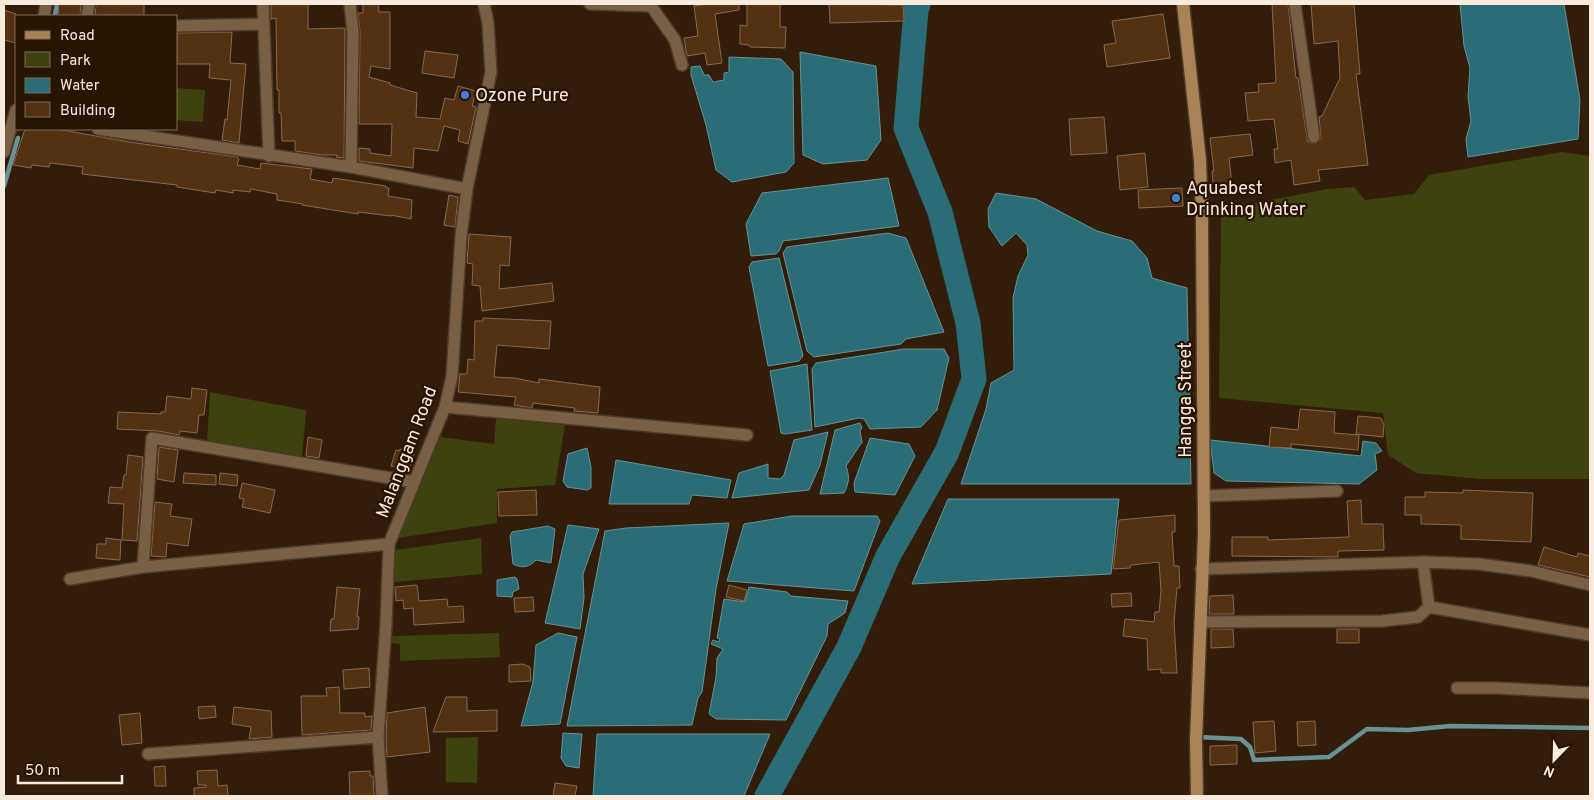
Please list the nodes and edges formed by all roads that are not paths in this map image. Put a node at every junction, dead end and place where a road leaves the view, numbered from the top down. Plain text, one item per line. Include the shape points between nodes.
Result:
1 (263, 4) edge
2 (350, 4) edge
3 (484, 4) edge
4 (590, 4) edge
5 (1183, 4) edge
6 (1295, 4) edge
7 (263, 24) junction
8 (178, 26) edge
9 (682, 65) dead end
10 (15, 117) edge
11 (104, 130) edge
12 (1314, 137) dead end
13 (4, 152) edge
14 (269, 156) junction
15 (351, 167) junction
16 (467, 189) junction
17 (445, 407) junction
18 (747, 435) dead end
19 (414, 482) junction
20 (1337, 491) dead end
21 (1203, 496) junction
22 (389, 544) junction
23 (1423, 562) junction
24 (143, 567) junction
25 (1201, 569) junction
26 (70, 580) dead end
27 (1590, 585) edge
28 (1429, 607) junction
29 (1200, 622) junction
30 (1590, 635) edge
31 (1457, 688) dead end
32 (1590, 693) edge
33 (378, 737) junction
34 (148, 754) dead end
35 (382, 796) edge
36 (1197, 796) edge

1 - 7 street
2 - 15 street via 353,32
3 - 16 street, Malanggam Road via 491,72
4 - 9 street via 651,6 675,40
5 - 21 street, Hangga Street via 1200,177
6 - 12 street
7 - 8 street
7 - 14 street
10 - 13 street
11 - 14 street
14 - 15 street
15 - 16 street
16 - 17 street, Malanggam Road via 452,376
17 - 18 street
17 - 19 street, Malanggam Road
19 - 22 street, Malanggam Road
19 - 24 street via 152,438
20 - 21 street
21 - 25 street, Hangga Street
22 - 24 street
22 - 33 street, Malanggam Road
23 - 25 street
23 - 27 street via 1479,564 1532,571
23 - 28 street
24 - 26 street
25 - 29 street, Hangga Street
28 - 29 street via 1418,617 1382,621
28 - 30 street
29 - 36 street, Hangga Street
31 - 32 street
33 - 34 street
33 - 35 street, Malanggam Road

